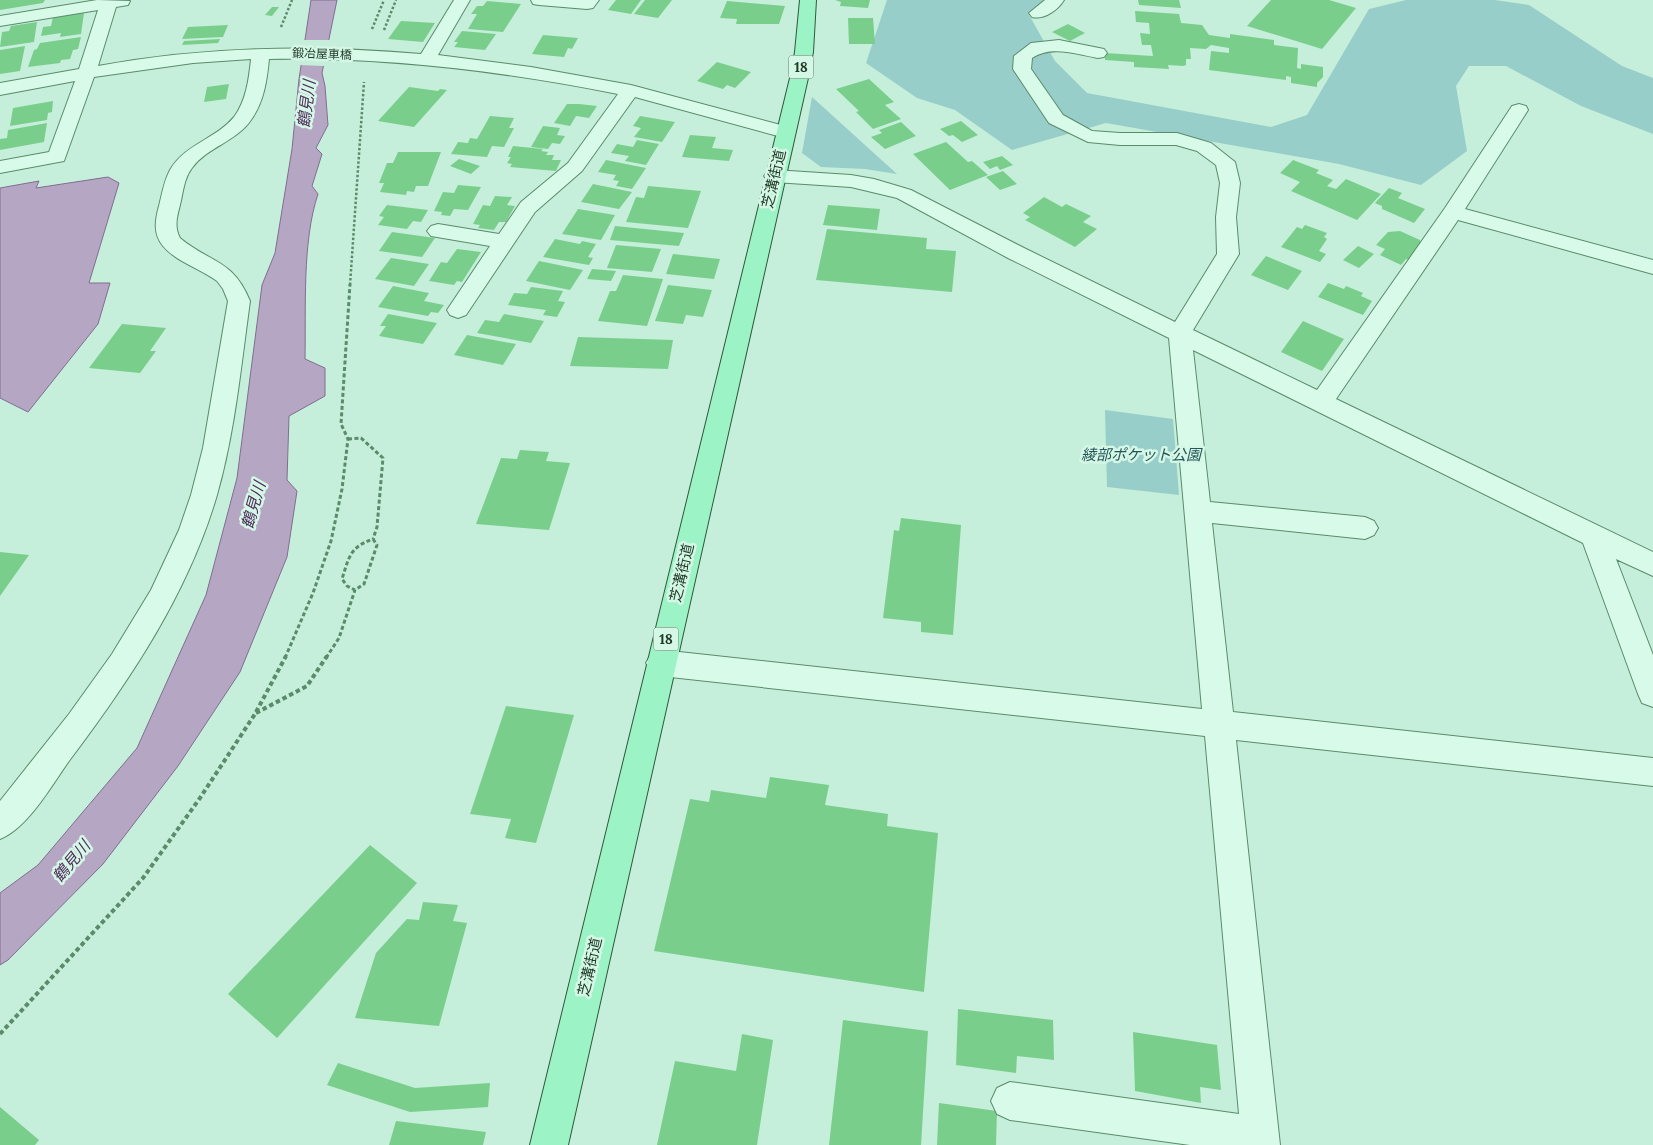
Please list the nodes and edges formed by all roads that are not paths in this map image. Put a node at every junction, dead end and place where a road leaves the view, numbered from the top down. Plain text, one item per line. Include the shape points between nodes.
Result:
1 (462, 0) edge
2 (539, 0) edge
3 (591, 0) edge
4 (808, 0) edge
5 (1056, 0) edge
6 (116, 2) edge
7 (55, 6) edge
8 (1038, 13) dead end
9 (0, 21) edge
10 (273, 53) junction
11 (1098, 53) dead end
12 (426, 61) junction
13 (86, 74) junction
14 (0, 89) edge
15 (630, 91) junction
16 (1519, 110) dead end
17 (785, 132) junction
18 (0, 167) edge
19 (774, 176) junction
20 (1453, 212) junction
21 (438, 231) dead end
22 (505, 242) junction
23 (1653, 267) edge
24 (458, 310) dead end
25 (1180, 333) junction
26 (1321, 402) junction
27 (1198, 511) junction
28 (1365, 528) dead end
29 (1594, 537) junction
30 (1653, 565) edge
31 (660, 663) junction
32 (1653, 694) edge
33 (1219, 725) junction
34 (1653, 772) edge
35 (0, 824) edge
36 (1010, 1100) dead end
37 (1261, 1140) edge
38 (549, 1145) edge

1 - 12 street
2 - 3 street via 587,4
4 - 17 main road, 芝溝街道 / 18 via 804,52
5 - 8 street
6 - 7 street
6 - 13 street
7 - 9 street
10 - 12 street, 鍛冶屋車橋
10 - 13 street, 鍛冶屋車橋 via 174,60
10 - 35 street via 244,119 228,134 187,160 178,171 166,221 167,237 177,248 229,279 239,301 216,443 204,494 186,547 118,670
11 - 25 street via 1059,45 1037,47 1023,56 1022,69 1056,119 1088,136 1177,140 1204,147 1225,162 1230,182 1226,218 1228,254
12 - 15 street, 鍛冶屋車橋 via 534,74
13 - 14 street, 鍛冶屋車橋
13 - 18 street via 56,157
15 - 17 street, 鍛冶屋車橋
15 - 22 street via 575,167 528,207
16 - 20 street
17 - 19 main road, 芝溝街道 / 18
19 - 25 street via 851,180 904,194
19 - 31 main road, 芝溝街道 / 18
20 - 23 street
20 - 26 street
21 - 22 street
22 - 24 street
25 - 26 street
25 - 27 street
26 - 29 street
27 - 28 street
27 - 33 street
29 - 30 street
29 - 32 street
31 - 33 street
31 - 38 main road, 芝溝街道 / 18
33 - 34 street
33 - 37 street
36 - 37 street

